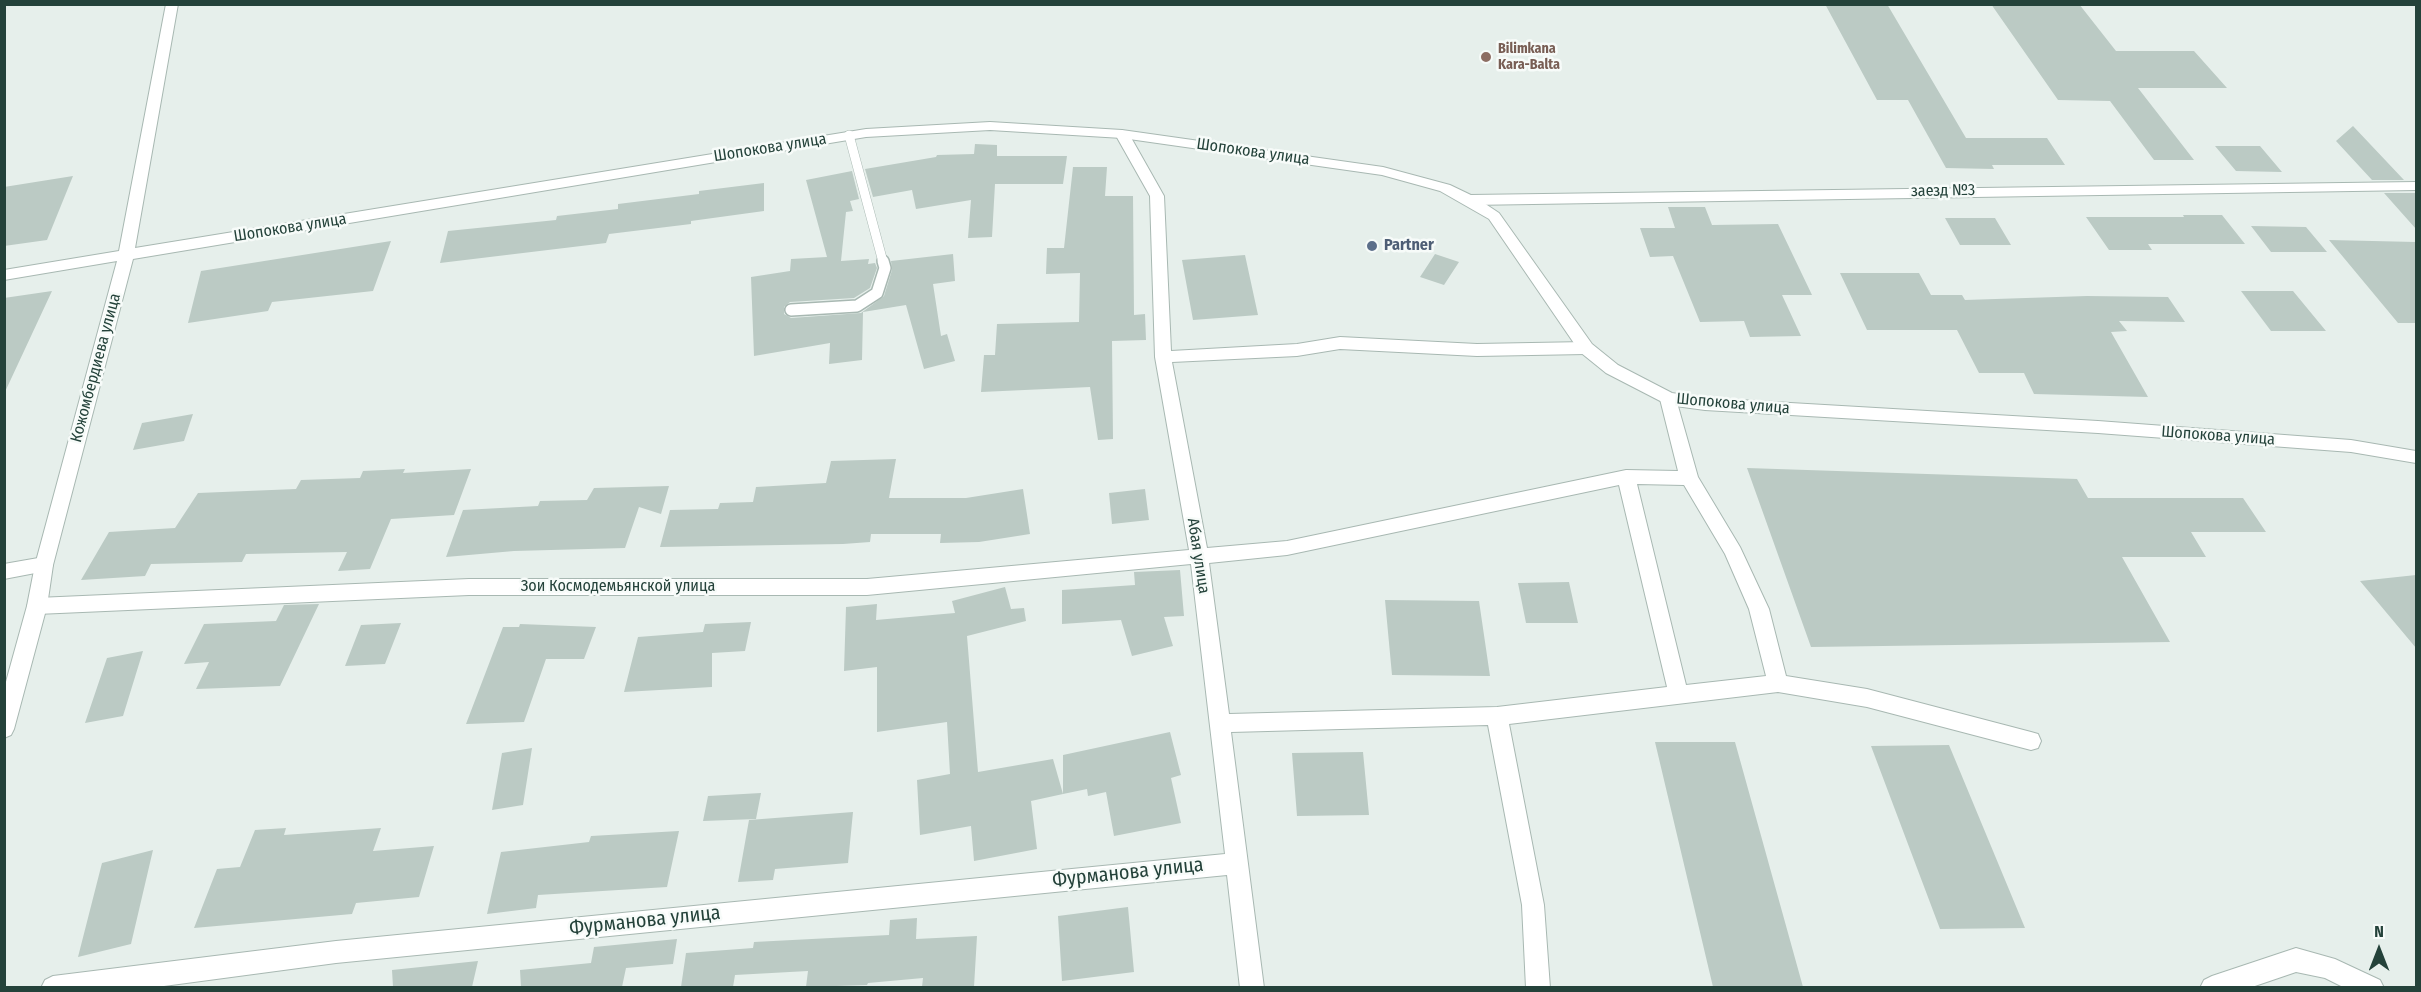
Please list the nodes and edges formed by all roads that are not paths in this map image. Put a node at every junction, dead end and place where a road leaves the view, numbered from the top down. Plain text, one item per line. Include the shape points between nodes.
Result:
1 (172, 4) edge
2 (1122, 134) junction
3 (849, 135) junction
4 (2416, 186) edge
5 (1470, 200) junction
6 (126, 256) junction
7 (4, 275) edge
8 (791, 310) dead end
9 (1586, 348) junction
10 (1163, 357) junction
11 (1668, 399) junction
12 (2416, 457) edge
13 (1626, 477) junction
14 (1689, 478) junction
15 (1199, 555) junction
16 (44, 565) junction
17 (4, 572) edge
18 (37, 606) junction
19 (1778, 683) junction
20 (1679, 696) junction
21 (1497, 716) junction
22 (1220, 723) junction
23 (4, 729) edge
24 (2031, 741) dead end
25 (1238, 862) junction
26 (53, 987) edge
27 (1252, 987) edge
28 (1538, 987) edge
29 (2212, 987) edge
30 (2372, 987) edge

1 - 6 street, Кожомбердиева улица
2 - 3 street, Шопокова улица via 990,126
2 - 5 street, Шопокова улица via 1383,171 1445,188
2 - 10 street, Абая улица via 1157,196
3 - 6 street, Шопокова улица
3 - 8 lane via 885,268 878,293 857,306
4 - 5 street, заезд №3
5 - 9 street, Шопокова улица via 1494,216
6 - 7 street, Шопокова улица
6 - 16 street, Кожомбердиева улица
9 - 10 street via 1477,350 1340,343
9 - 11 street, Шопокова улица via 1612,369
10 - 15 street, Абая улица
11 - 12 street, Шопокова улица via 2098,427 2316,444
11 - 14 street
13 - 14 street, Зои Космодемьянской улица
13 - 15 street, Зои Космодемьянской улица via 1287,548
13 - 20 street
14 - 19 street via 1733,552 1759,609
15 - 18 street, Зои Космодемьянской улица via 867,587 469,587
15 - 22 street, Абая улица
16 - 17 street
16 - 18 street, Кожомбердиева улица
18 - 23 street, Кожомбердиева улица
19 - 20 street
19 - 24 street via 1867,698
20 - 21 street
21 - 22 street
21 - 28 street via 1533,905
22 - 25 street, Абая улица
25 - 26 street, Фурманова улица via 336,952
25 - 27 street, Абая улица
29 - 30 street via 2296,960 2327,967

